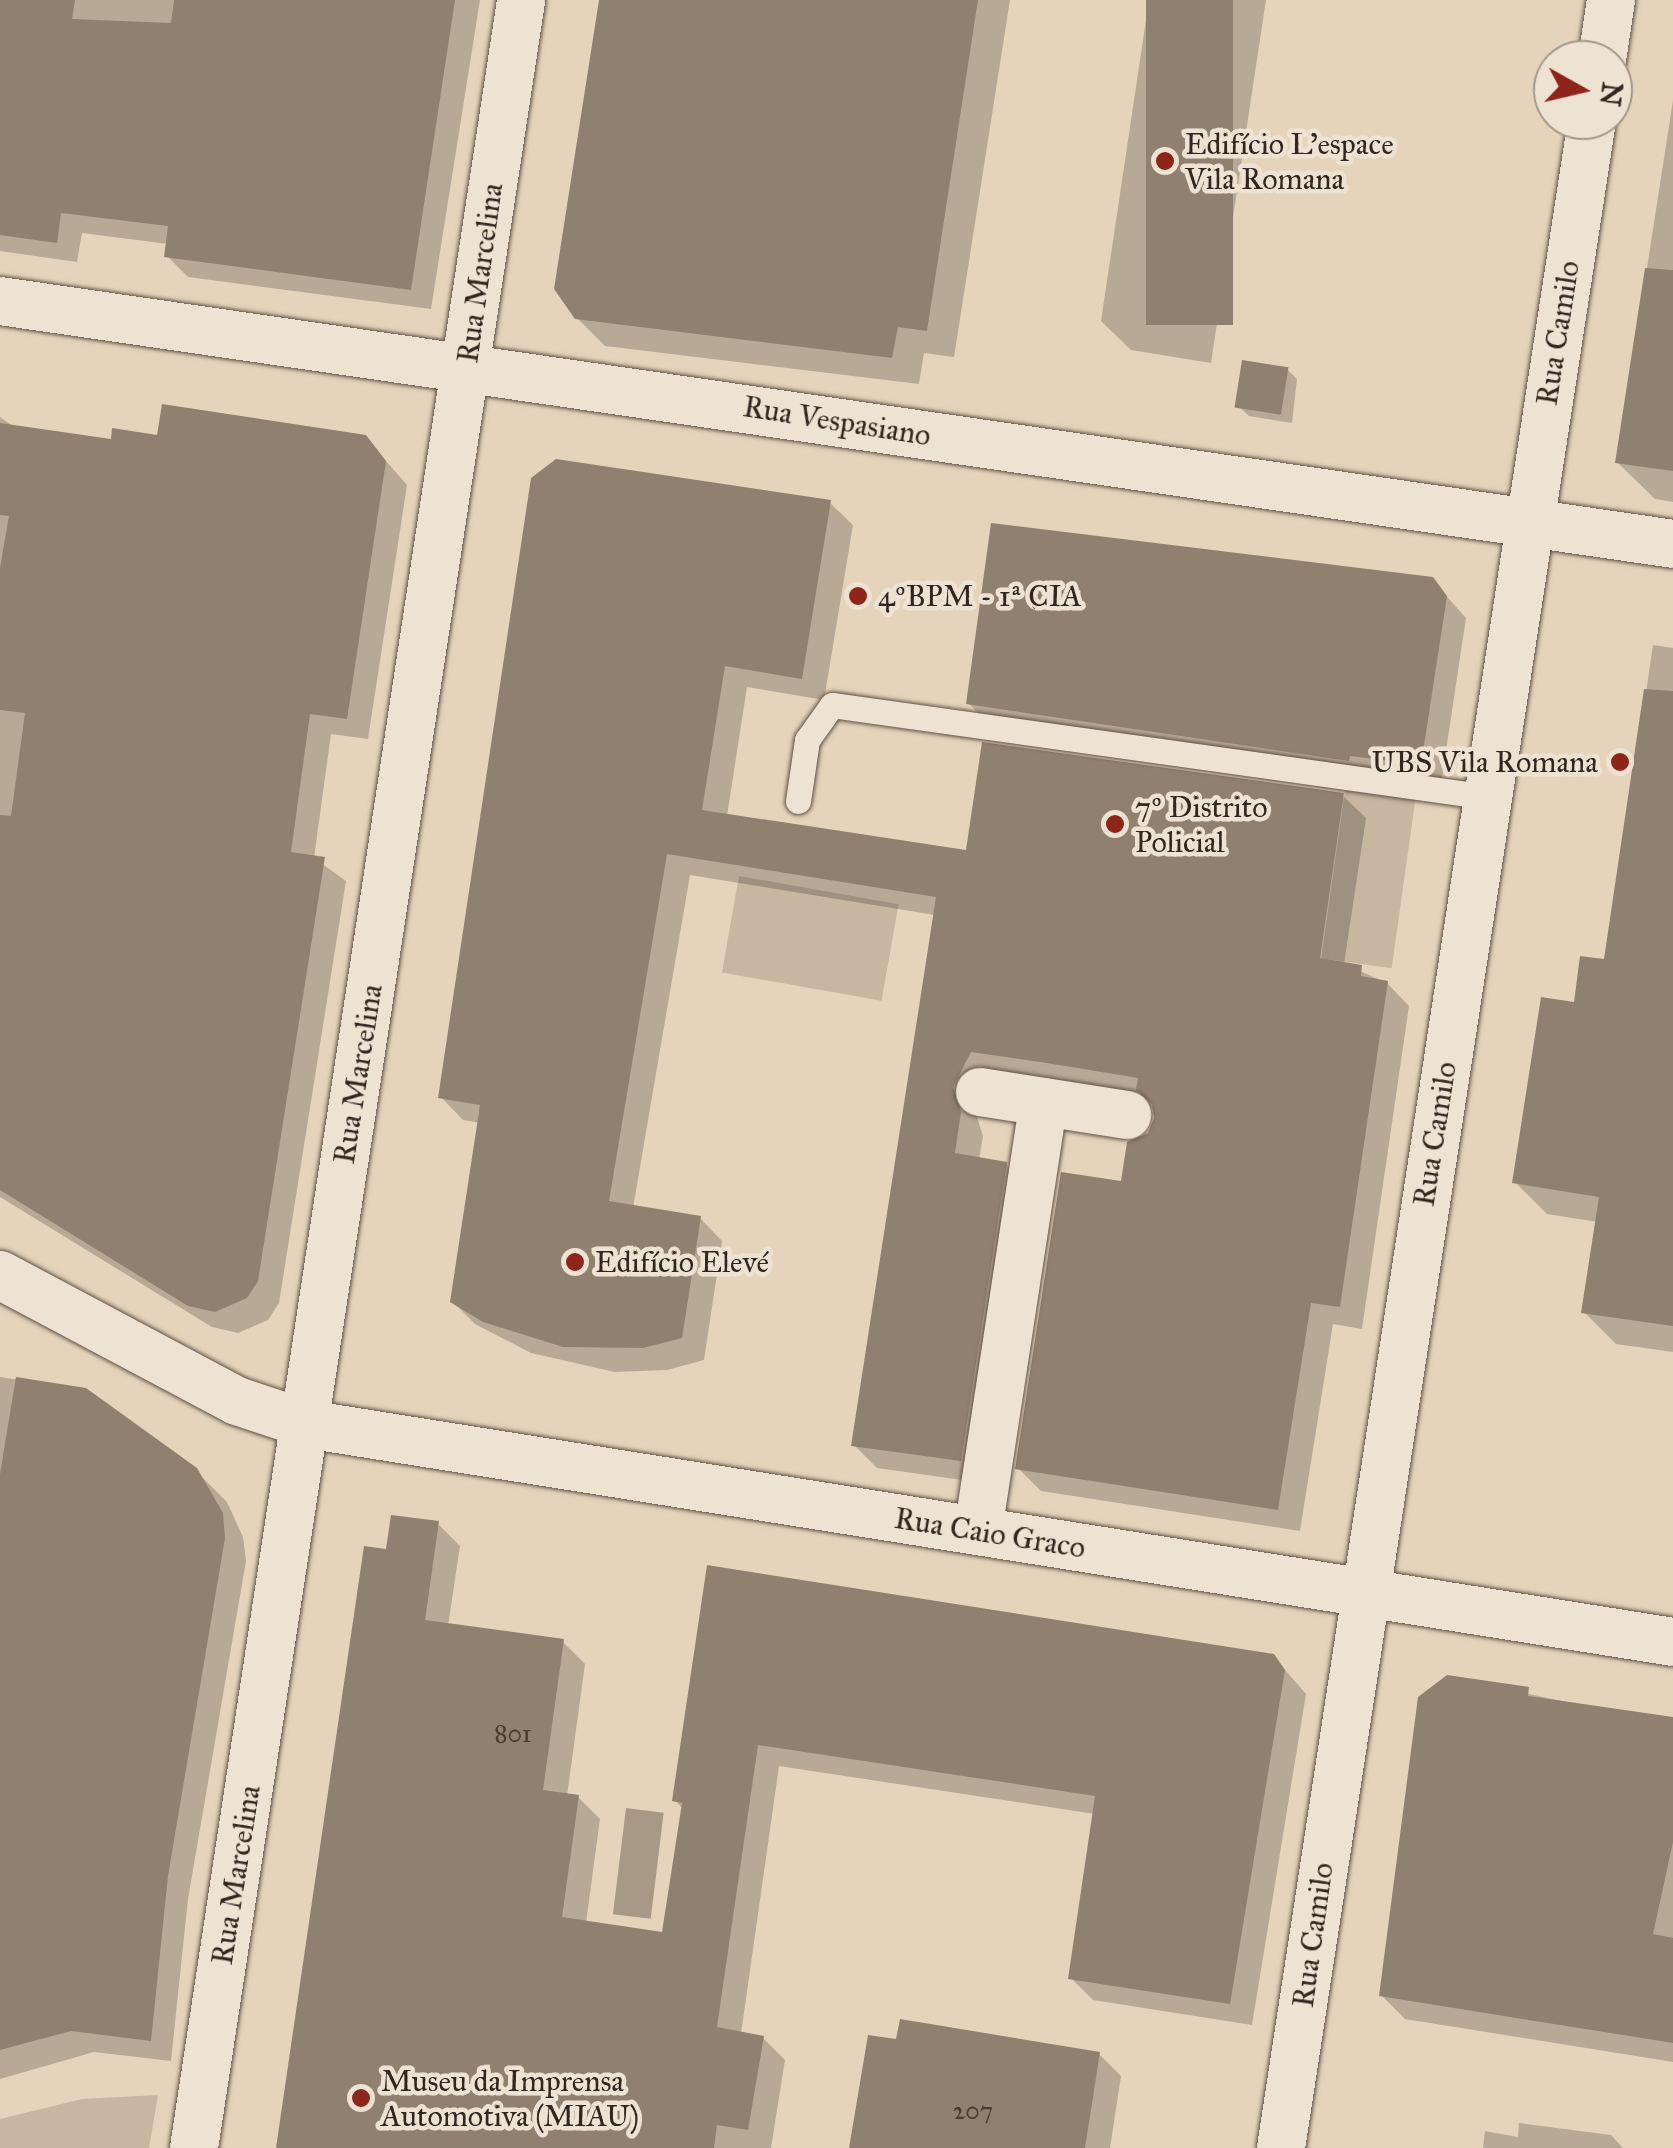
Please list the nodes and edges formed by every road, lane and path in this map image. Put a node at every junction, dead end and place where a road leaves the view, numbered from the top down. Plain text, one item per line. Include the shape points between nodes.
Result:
1 (521, 0) edge
2 (1611, 0) edge
3 (1605, 40) edge
4 (1589, 140) edge
5 (0, 302) edge
6 (466, 368) junction
7 (1528, 525) junction
8 (1673, 544) edge
9 (1488, 797) junction
10 (798, 801) dead end
11 (980, 1092) dead end
12 (1044, 1102) junction
13 (1127, 1116) dead end
14 (0, 1275) edge
15 (306, 1424) junction
16 (978, 1531) junction
17 (1364, 1592) junction
18 (1673, 1642) edge
19 (194, 2148) edge
20 (1281, 2148) edge

1 - 6 street, Rua Marcelina
2 - 3 street
4 - 7 street, Rua Camilo
5 - 6 street, Rua Vespasiano
6 - 7 street, Rua Vespasiano
6 - 15 street, Rua Marcelina
7 - 8 street, Rua Vespasiano
7 - 9 street, Rua Camilo
9 - 10 lane via 832,705 807,740
9 - 17 street, Rua Camilo
11 - 12 street
12 - 13 street
12 - 16 street
14 - 15 street, Rua Caio Graco via 220,1393
15 - 16 street, Rua Caio Graco
15 - 19 street, Rua Marcelina
16 - 17 street, Rua Caio Graco
17 - 18 street, Rua Caio Graco
17 - 20 street, Rua Camilo

